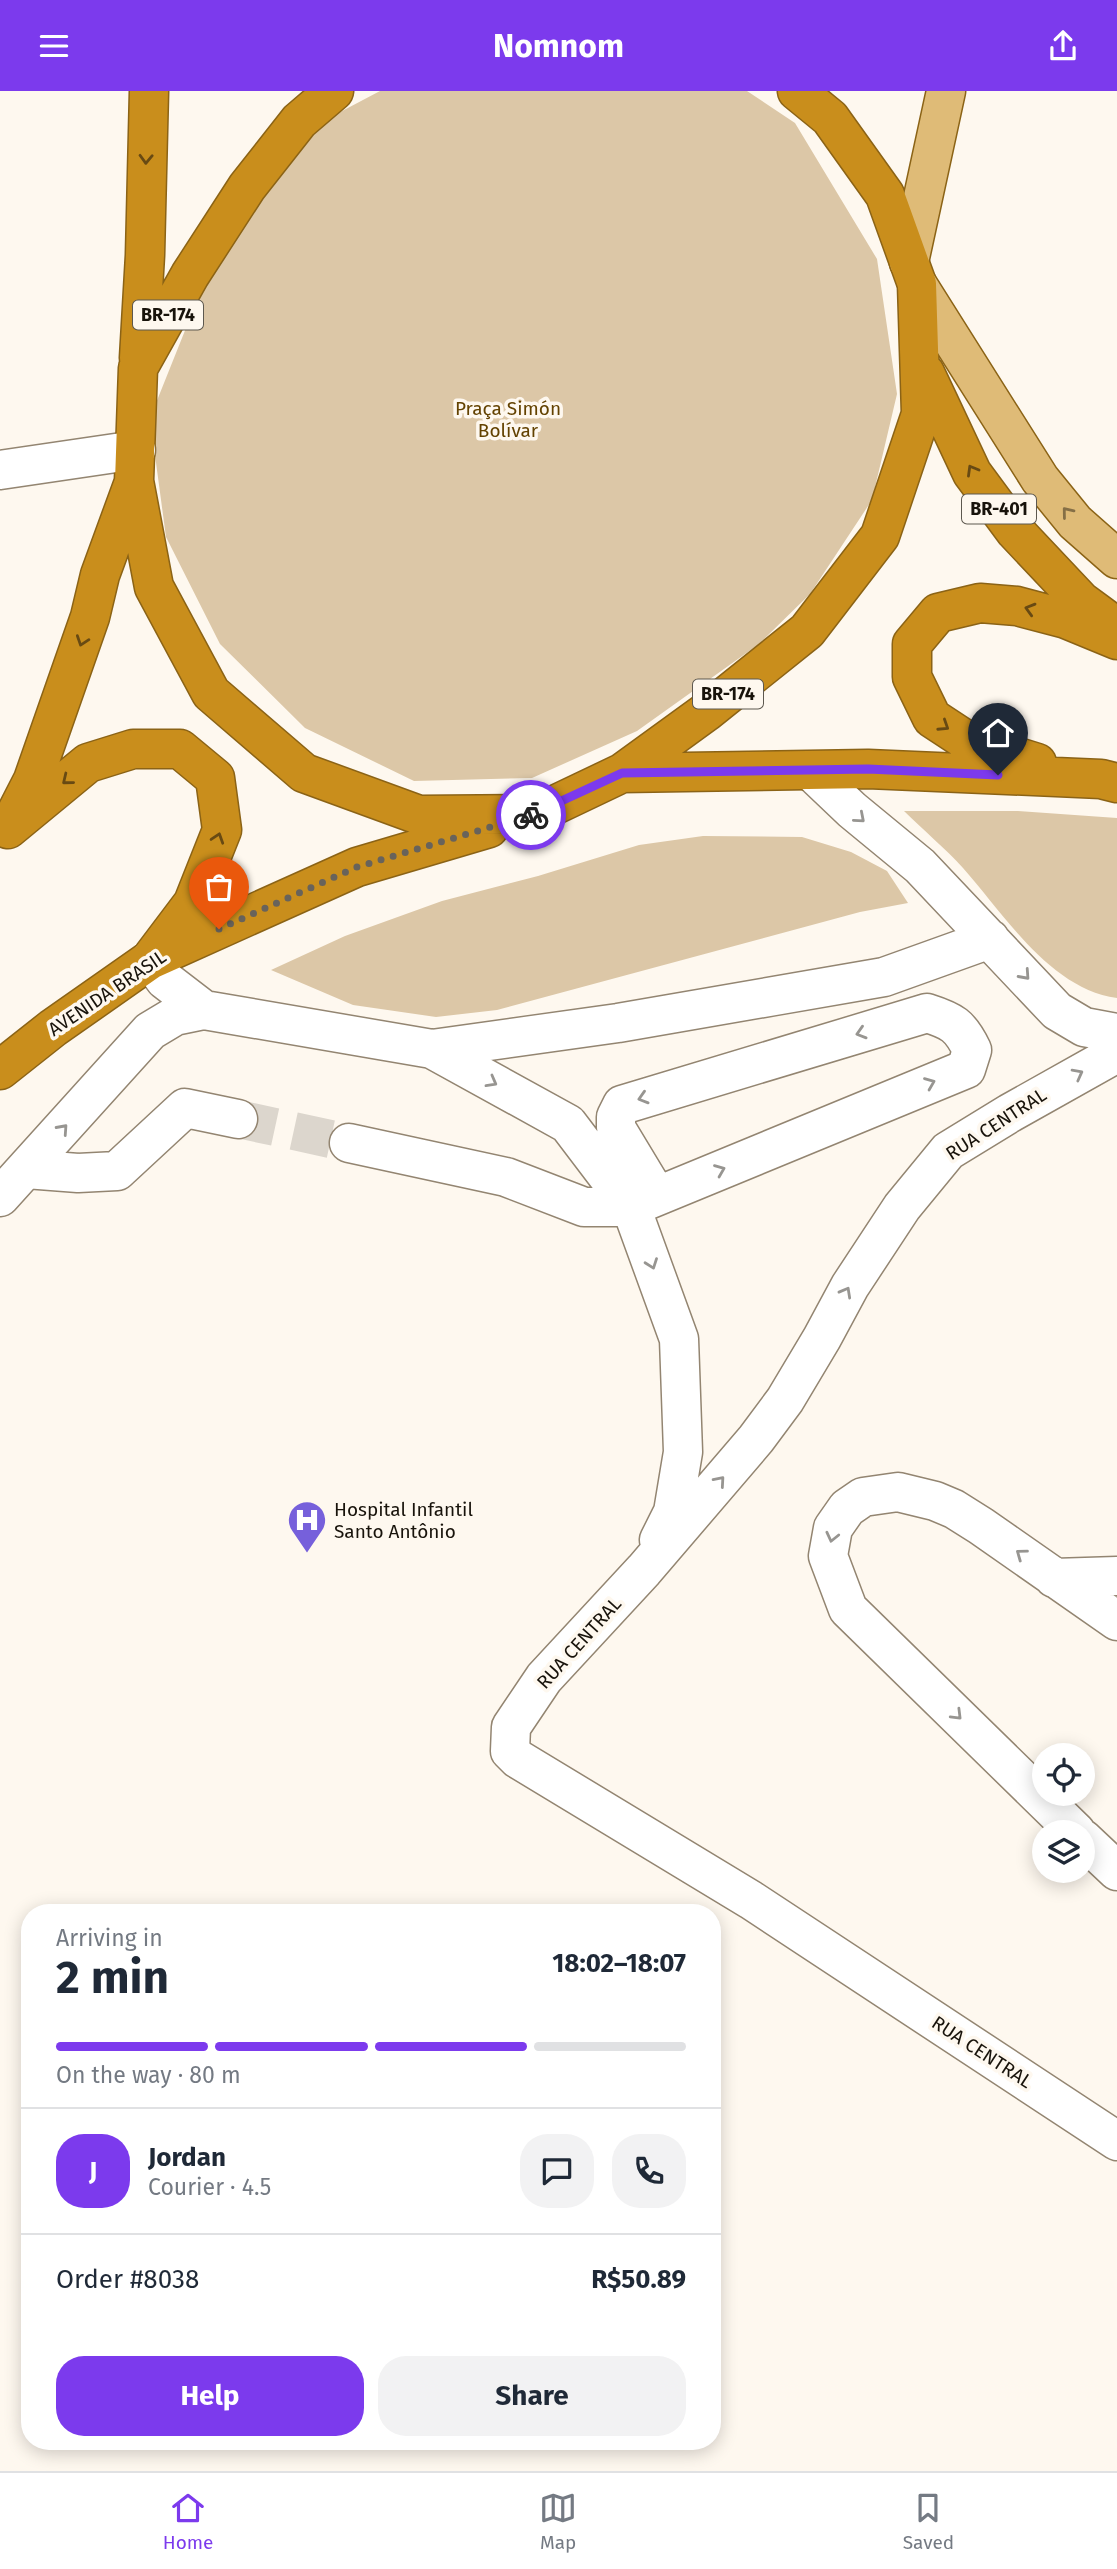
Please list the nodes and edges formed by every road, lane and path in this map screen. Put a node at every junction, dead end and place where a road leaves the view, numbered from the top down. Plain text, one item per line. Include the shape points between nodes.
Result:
1 (149, 91) edge
2 (334, 91) edge
3 (797, 91) edge
4 (946, 91) edge
5 (913, 273) junction
6 (920, 361) junction
7 (138, 368) junction
8 (135, 466) junction
9 (0, 470) edge
10 (1117, 559) edge
11 (1117, 627) edge
12 (1117, 640) edge
13 (811, 771) junction
14 (622, 773) junction
15 (1109, 781) edge
16 (536, 814) junction
17 (4, 837) edge
18 (990, 939) junction
19 (150, 960) junction
20 (204, 1010) junction
21 (1117, 1033) edge
22 (432, 1049) junction
23 (1117, 1053) edge
24 (0, 1070) edge
25 (239, 1119) tunnel mouth
26 (349, 1143) tunnel mouth
27 (26, 1169) junction
28 (0, 1197) edge
29 (644, 1202) junction
30 (645, 1570) junction
31 (1117, 1576) edge
32 (1054, 1578) junction
33 (1117, 1621) edge
34 (1064, 1820) edge
35 (1095, 1850) edge
36 (1117, 1871) edge
37 (1117, 2141) edge

1 -> 7 highway, BR-174
2 - 7 highway, BR-174 via 299,121 247,187
3 - 5 highway, BR-174 via 830,118 885,195
4 - 5 main road
5 - 6 highway, BR-174
10 -> 5 main road via 1075,522 1040,479
11 -> 6 highway, BR-401 via 1081,601 1015,531 972,473
6 - 14 highway, BR-174 via 921,414 880,536 807,631
7 - 8 highway, BR-174
8 - 9 street
8 - 16 highway, BR-174 via 154,587 211,693 303,772 419,815
8 -> 17 highway, BR-174 via 90,617 33,780
12 -> 15 highway via 1066,619 1017,606 980,603 938,613 912,644 912,677 932,718 967,741
13 - 14 highway
13 - 15 highway via 868,769
13 -> 18 street via 920,866
14 - 16 highway, BR-174
16 - 19 highway, AVENIDA BRASIL / BR-174 via 357,867
19 -> 17 highway via 193,903 222,830 215,778 180,750 133,749 88,763
18 -> 21 street via 1057,1011 1084,1027
18 - 22 street via 884,977 618,1023
19 - 20 street via 165,980
19 - 24 highway, AVENIDA BRASIL / BR-174
20 - 22 street
27 -> 20 street via 150,1031 175,1016
22 -> 29 street via 568,1124
30 -> 23 street, RUA CENTRAL via 785,1400 850,1286 902,1207 948,1151
25 - 27 street via 185,1108 117,1171
26 - 29 street via 506,1178 584,1207
27 - 28 street
29 -> 29 street via 966,1069 972,1050 950,1021 927,1013 622,1105 616,1128
29 -> 30 street via 679,1339 683,1453 673,1511
30 - 37 street, RUA CENTRAL via 544,1678 511,1727 510,1751 751,1900
31 - 32 street
32 - 33 street
32 -> 34 street via 954,1509 898,1492 863,1497 847,1509 833,1528 828,1556 848,1609
35 - 36 street

